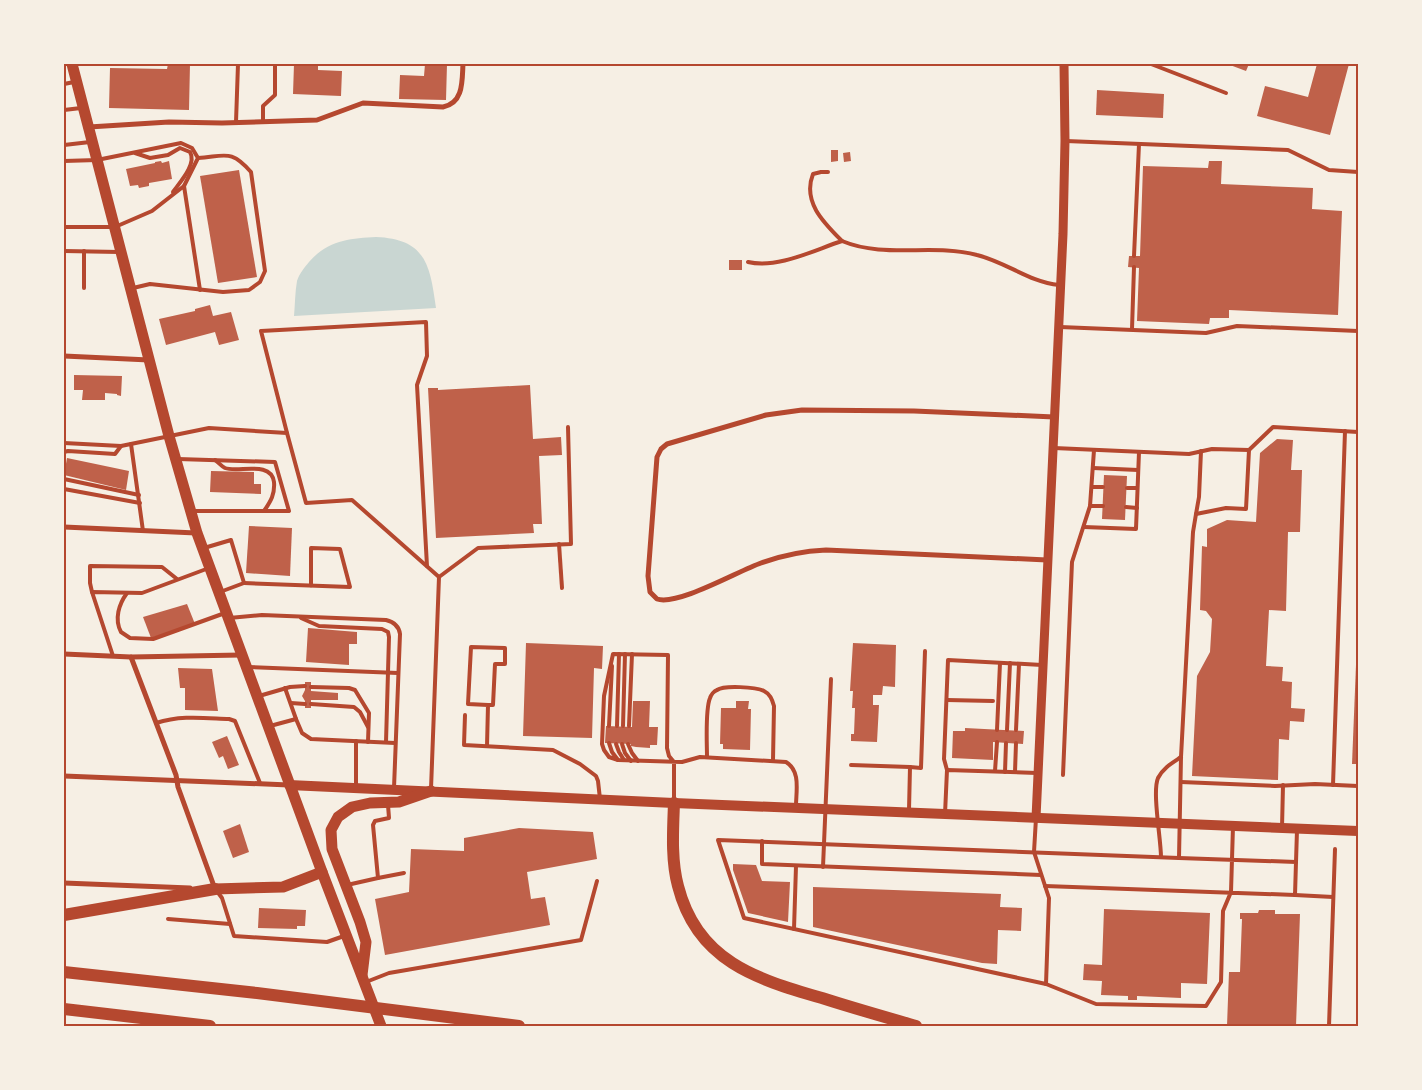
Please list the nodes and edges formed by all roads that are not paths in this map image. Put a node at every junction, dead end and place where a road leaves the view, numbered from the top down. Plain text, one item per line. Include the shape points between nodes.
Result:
1 (72, 64) edge
2 (238, 64) edge
3 (276, 64) edge
4 (463, 64) edge
5 (1064, 64) edge
6 (1151, 64) edge
7 (76, 82) junction
8 (64, 84) edge
9 (1226, 93) dead end
10 (83, 108) junction
11 (64, 110) edge
12 (264, 121) junction
13 (236, 122) junction
14 (89, 128) junction
15 (1065, 141) junction
16 (92, 142) junction
17 (1139, 144) junction
18 (64, 145) edge
19 (134, 152) junction
20 (198, 158) junction
21 (97, 160) junction
22 (64, 161) edge
23 (828, 172) dead end
24 (1358, 172) edge
25 (184, 186) junction
26 (171, 196) junction
27 (64, 227) edge
28 (115, 227) junction
29 (842, 241) junction
30 (64, 250) edge
31 (84, 251) junction
32 (121, 252) junction
33 (1134, 256) dead end
34 (748, 262) dead end
35 (1134, 267) dead end
36 (1060, 286) junction
37 (84, 288) dead end
38 (131, 288) junction
39 (200, 290) junction
40 (1058, 326) junction
41 (1132, 329) junction
42 (1358, 331) edge
43 (64, 356) edge
44 (150, 360) junction
45 (1054, 417) junction
46 (568, 427) dead end
47 (1345, 431) junction
48 (1358, 432) edge
49 (286, 433) junction
50 (169, 436) junction
51 (64, 442) edge
52 (131, 444) junction
53 (121, 446) junction
54 (1052, 448) junction
55 (1094, 450) junction
56 (1249, 450) junction
57 (65, 451) edge
58 (1201, 451) junction
59 (1139, 452) junction
60 (175, 459) junction
61 (215, 460) junction
62 (1093, 468) junction
63 (1138, 470) junction
64 (64, 480) edge
65 (1092, 487) junction
66 (1103, 487) dead end
67 (1126, 488) dead end
68 (1137, 488) junction
69 (64, 489) edge
70 (139, 495) junction
71 (140, 503) junction
72 (1090, 506) junction
73 (1103, 506) dead end
74 (1126, 507) dead end
75 (1136, 508) junction
76 (190, 511) junction
77 (264, 511) junction
78 (1196, 514) junction
79 (64, 527) edge
80 (1084, 527) junction
81 (143, 530) junction
82 (197, 533) junction
83 (559, 544) junction
84 (202, 549) junction
85 (1048, 560) junction
86 (427, 566) junction
87 (209, 568) junction
88 (439, 577) junction
89 (177, 580) junction
90 (244, 583) junction
91 (311, 586) junction
92 (562, 588) dead end
93 (92, 592) junction
94 (127, 593) junction
95 (218, 593) junction
96 (226, 615) junction
97 (298, 616) junction
98 (925, 651) dead end
99 (64, 654) edge
100 (613, 654) junction
101 (619, 654) junction
102 (625, 654) junction
103 (632, 654) junction
104 (113, 656) junction
105 (131, 657) junction
106 (243, 661) junction
107 (1000, 663) junction
108 (1010, 663) junction
109 (1020, 664) junction
110 (1043, 665) junction
111 (388, 672) junction
112 (398, 673) junction
113 (831, 679) dead end
114 (305, 686) dead end
115 (311, 687) dead end
116 (285, 688) junction
117 (256, 696) junction
118 (947, 700) junction
119 (993, 702) dead end
120 (291, 703) junction
121 (305, 704) dead end
122 (311, 704) dead end
123 (488, 705) junction
124 (465, 715) dead end
125 (296, 719) junction
126 (156, 723) junction
127 (610, 726) dead end
128 (617, 726) dead end
129 (623, 726) dead end
130 (629, 726) dead end
131 (268, 727) junction
132 (369, 729) junction
133 (997, 730) dead end
134 (1007, 730) dead end
135 (1016, 730) dead end
136 (356, 741) junction
137 (368, 742) junction
138 (386, 742) junction
139 (997, 742) dead end
140 (395, 743) junction
141 (609, 743) dead end
142 (1006, 743) dead end
143 (1016, 743) dead end
144 (616, 744) dead end
145 (622, 744) dead end
146 (628, 744) dead end
147 (487, 746) junction
148 (706, 757) junction
149 (1181, 758) junction
150 (618, 760) junction
151 (624, 760) junction
152 (773, 760) junction
153 (631, 761) junction
154 (638, 761) junction
155 (674, 762) junction
156 (851, 765) dead end
157 (910, 768) junction
158 (947, 770) junction
159 (996, 771) junction
160 (1005, 772) junction
161 (1015, 772) junction
162 (1038, 773) junction
163 (1064, 775) dead end
164 (64, 776) edge
165 (176, 779) junction
166 (1181, 782) junction
167 (260, 783) junction
168 (289, 784) junction
169 (1283, 785) junction
170 (1333, 785) junction
171 (1358, 786) edge
172 (356, 787) junction
173 (394, 789) junction
174 (431, 791) junction
175 (600, 799) junction
176 (387, 802) junction
177 (674, 803) junction
178 (796, 808) junction
179 (825, 809) junction
180 (909, 813) junction
181 (945, 814) junction
182 (1036, 818) junction
183 (1159, 823) junction
184 (1181, 824) junction
185 (1233, 826) junction
186 (1282, 828) junction
187 (1297, 828) junction
188 (1358, 831) edge
189 (762, 841) junction
190 (823, 844) junction
191 (1334, 849) dead end
192 (1034, 852) junction
193 (1161, 857) junction
194 (1179, 858) junction
195 (1233, 860) junction
196 (1296, 862) junction
197 (796, 866) junction
198 (823, 867) junction
199 (322, 872) junction
200 (404, 873) dead end
201 (1042, 875) junction
202 (378, 878) junction
203 (597, 881) dead end
204 (64, 883) edge
205 (347, 885) junction
206 (1045, 886) junction
207 (215, 889) junction
208 (1231, 892) junction
209 (1295, 895) junction
210 (1333, 896) junction
211 (64, 915) edge
212 (168, 920) dead end
213 (230, 924) junction
214 (794, 929) junction
215 (346, 935) junction
216 (64, 972) edge
217 (364, 983) junction
218 (1046, 984) junction
219 (64, 1009) edge
220 (210, 1026) edge
221 (381, 1026) edge
222 (519, 1026) edge
223 (916, 1026) edge
224 (1329, 1026) edge

1 - 7 main road
2 - 13 lane
3 - 12 lane via 275,95 264,106
4 - 12 street via 459,95 447,106 363,103 317,120
5 - 15 street
6 - 9 lane
7 - 8 lane
7 - 10 main road
10 - 11 lane
10 - 14 main road
12 - 13 street
13 - 14 street via 169,122
14 - 16 main road
15 - 17 lane
15 - 36 street
16 - 18 lane
16 - 21 main road
17 - 24 lane via 1288,150 1329,170
17 - 33 lane
19 - 20 lane via 181,143 192,148
19 - 21 lane
19 - 26 lane via 150,158 168,155 180,148 190,152 193,157 191,164
20 - 25 lane
20 - 39 lane via 232,155 251,172 265,270 260,282 249,290
21 - 22 lane
21 - 28 main road
23 - 29 lane via 813,174 811,197 822,221
25 - 26 lane
25 - 39 lane
26 - 28 lane via 152,211
27 - 28 lane
28 - 32 main road
29 - 34 lane via 779,262
29 - 36 lane via 856,247 880,250 951,251 977,255 1036,280
30 - 31 lane
31 - 32 lane
31 - 37 lane
32 - 38 main road
35 - 41 lane
36 - 40 street
38 - 39 lane via 150,284
38 - 44 main road
40 - 41 lane
40 - 45 street
41 - 42 lane via 1206,333 1237,326
43 - 44 street
44 - 50 main road
45 - 54 street
45 - 85 street via 802,410 766,415 667,444 657,457 648,576 650,592 661,600 673,599 760,563 806,551
46 - 83 lane via 571,544
47 - 48 lane
47 - 56 lane via 1272,428
47 - 170 lane
49 - 50 lane via 209,428
49 - 86 lane via 306,503 352,500
49 - 86 lane via 261,331 426,322 428,356 417,385
50 - 52 lane
50 - 60 main road
51 - 53 lane
52 - 53 lane
52 - 70 lane
53 - 57 lane via 115,454
54 - 55 lane
54 - 85 street
55 - 59 lane
55 - 62 lane
56 - 58 lane
56 - 78 lane via 1246,509 1226,508
58 - 59 lane via 1190,454
58 - 78 lane
59 - 63 lane
60 - 61 lane
60 - 76 main road
61 - 77 lane via 225,468 264,469 270,473 274,496
61 - 77 lane via 275,462 289,511
62 - 63 lane
62 - 65 lane
63 - 68 lane
64 - 70 lane
65 - 66 lane
65 - 72 lane
67 - 68 lane
68 - 75 lane
69 - 71 lane
70 - 71 lane
71 - 81 lane
72 - 73 lane
72 - 80 lane
74 - 75 lane
75 - 80 lane via 1136,529
76 - 77 lane
76 - 82 main road
78 - 149 lane
79 - 81 street
80 - 163 lane via 1072,562
81 - 82 street
82 - 84 main road
83 - 88 lane via 478,548
83 - 92 lane
84 - 87 main road
84 - 90 lane via 231,540
85 - 110 street
86 - 88 lane
87 - 89 lane
87 - 95 main road
88 - 174 lane
89 - 93 lane via 162,567 90,566
89 - 94 lane via 142,593
90 - 91 lane
90 - 95 lane
91 - 91 lane via 350,587 340,550 311,548
93 - 94 lane
93 - 104 lane
94 - 96 lane via 117,620 121,632 130,638 153,639
95 - 96 main road
96 - 97 lane
96 - 106 main road
97 - 111 lane via 319,626 385,630 389,636
97 - 112 lane via 386,620 395,624 400,631
98 - 157 lane via 921,768
99 - 104 street
100 - 101 lane
100 - 127 lane
100 - 150 lane via 604,696 602,744 609,757
101 - 102 lane
101 - 128 lane
102 - 103 lane
102 - 129 lane
103 - 130 lane
103 - 155 lane via 668,655 666,748
104 - 105 street
105 - 106 street
105 - 126 street
106 - 111 lane
106 - 117 main road
107 - 108 lane
107 - 118 lane via 948,660
107 - 133 lane
108 - 109 lane
108 - 134 lane
109 - 110 lane
109 - 135 lane
110 - 162 street
111 - 112 lane
111 - 138 lane
112 - 140 lane
113 - 179 lane
114 - 116 lane
115 - 132 lane via 356,690 370,716
116 - 117 lane
116 - 120 lane
117 - 131 main road
118 - 119 lane
118 - 158 lane via 944,759
120 - 121 lane
120 - 125 lane
122 - 132 lane via 354,707
123 - 123 lane via 468,704 471,646 505,648 505,664 495,664 493,705
123 - 147 lane
124 - 147 lane via 464,745
125 - 131 lane
125 - 136 lane via 307,738
126 - 165 street
126 - 167 lane via 184,717 236,721
131 - 168 main road
132 - 137 lane
136 - 137 lane
136 - 172 lane
137 - 138 lane
138 - 140 lane
139 - 159 lane
140 - 173 lane
141 - 150 lane
142 - 160 lane
143 - 161 lane
144 - 151 lane
145 - 153 lane
146 - 154 lane
147 - 175 lane via 553,750 596,776
148 - 152 lane
148 - 152 lane via 708,704 713,692 725,687 755,688 763,690 774,706
148 - 155 lane
149 - 166 lane
149 - 183 lane via 1166,767 1158,779
150 - 151 lane
151 - 153 lane
152 - 178 lane via 786,762 794,769
153 - 154 lane
154 - 155 lane
155 - 177 lane
156 - 157 lane
157 - 180 lane
158 - 159 lane
158 - 181 lane
159 - 160 lane
160 - 161 lane
161 - 162 lane
162 - 182 street
164 - 165 street
165 - 167 street
165 - 207 street
166 - 169 lane
166 - 184 lane
167 - 168 street
168 - 172 main road
168 - 199 main road
169 - 170 lane
169 - 186 lane
170 - 171 lane
172 - 173 main road
173 - 174 main road
174 - 175 main road
174 - 176 main road via 399,802
175 - 177 main road
176 - 202 lane via 388,818 375,821 373,825
176 - 205 main road via 352,807 334,823 332,849
177 - 178 main road
177 - 223 highway via 673,841 678,887 692,920 715,950 736,966 762,979
178 - 179 main road
179 - 180 main road
179 - 190 lane
180 - 181 main road
181 - 182 main road
182 - 183 main road
182 - 192 lane
183 - 184 main road
183 - 193 lane
184 - 185 main road
184 - 194 lane
185 - 186 main road
185 - 195 lane
186 - 187 main road
187 - 188 main road
187 - 196 lane
189 - 190 lane
189 - 197 lane via 762,864
189 - 214 lane via 718,840 744,918
190 - 192 lane
190 - 198 lane
191 - 210 lane
192 - 193 lane
192 - 201 lane
193 - 194 lane
194 - 195 lane
195 - 196 lane
195 - 208 lane
196 - 209 lane
197 - 198 lane
197 - 214 lane
198 - 201 lane
199 - 207 main road via 283,886
199 - 215 main road
200 - 202 lane
201 - 206 lane
202 - 205 lane
203 - 217 lane via 581,940 389,973
204 - 207 street
205 - 217 main road via 366,942
206 - 208 lane
206 - 218 lane via 1049,898
207 - 211 highway
207 - 213 lane via 222,898
208 - 209 lane
208 - 218 lane via 1223,911 1221,982 1206,1006 1096,1004
209 - 210 lane
210 - 224 lane
212 - 213 lane
213 - 215 lane via 234,936 327,942
214 - 218 lane
215 - 217 main road
216 - 222 highway
217 - 221 main road
219 - 220 highway

